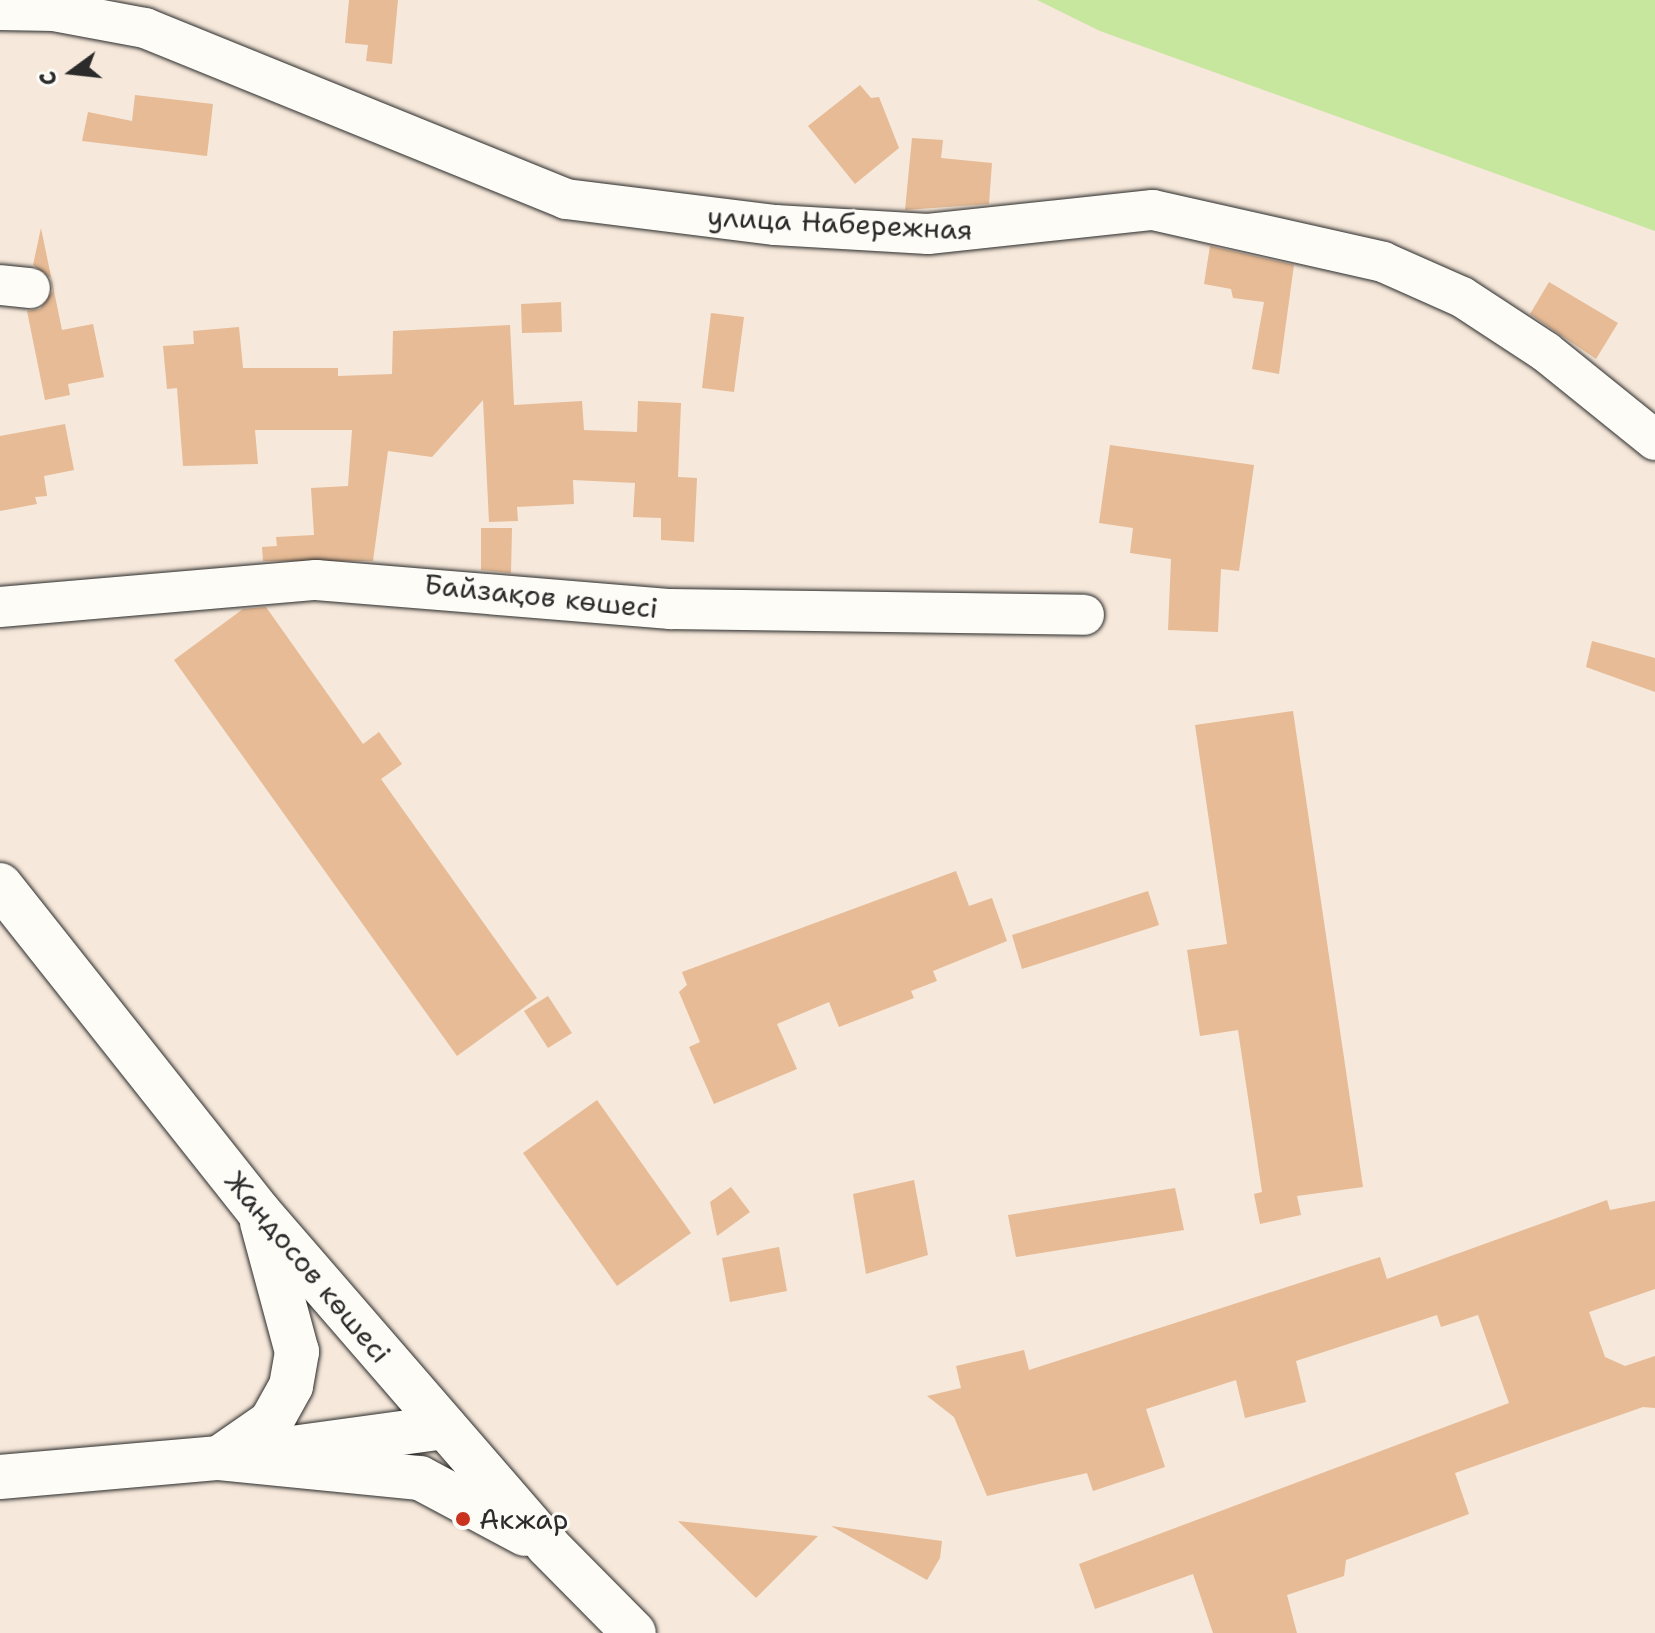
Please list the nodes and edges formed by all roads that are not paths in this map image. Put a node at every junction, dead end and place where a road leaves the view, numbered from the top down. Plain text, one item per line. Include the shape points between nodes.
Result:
1 (0, 10) edge
2 (140, 14) edge
3 (1655, 440) edge
4 (0, 607) edge
5 (1084, 615) dead end
6 (0, 885) edge
7 (259, 1212) junction
8 (445, 1427) junction
9 (219, 1458) junction
10 (0, 1477) edge
11 (548, 1546) junction
12 (634, 1633) edge

1 - 2 street, улица Набережная
2 - 3 street, улица Набережная via 566,199 775,225 928,234 1153,210 1383,262 1462,297 1546,352
4 - 5 street, Байзақов көшесі via 316,580 671,609
6 - 7 main road, Жандосов көшесі
7 - 8 main road, Жандосов көшесі
7 - 9 main road via 297,1352 291,1386 271,1422
8 - 9 main road
8 - 11 main road, Жандосов көшесі
9 - 10 main road
9 - 11 main road via 420,1478
11 - 12 main road, Жандосов көшесі

